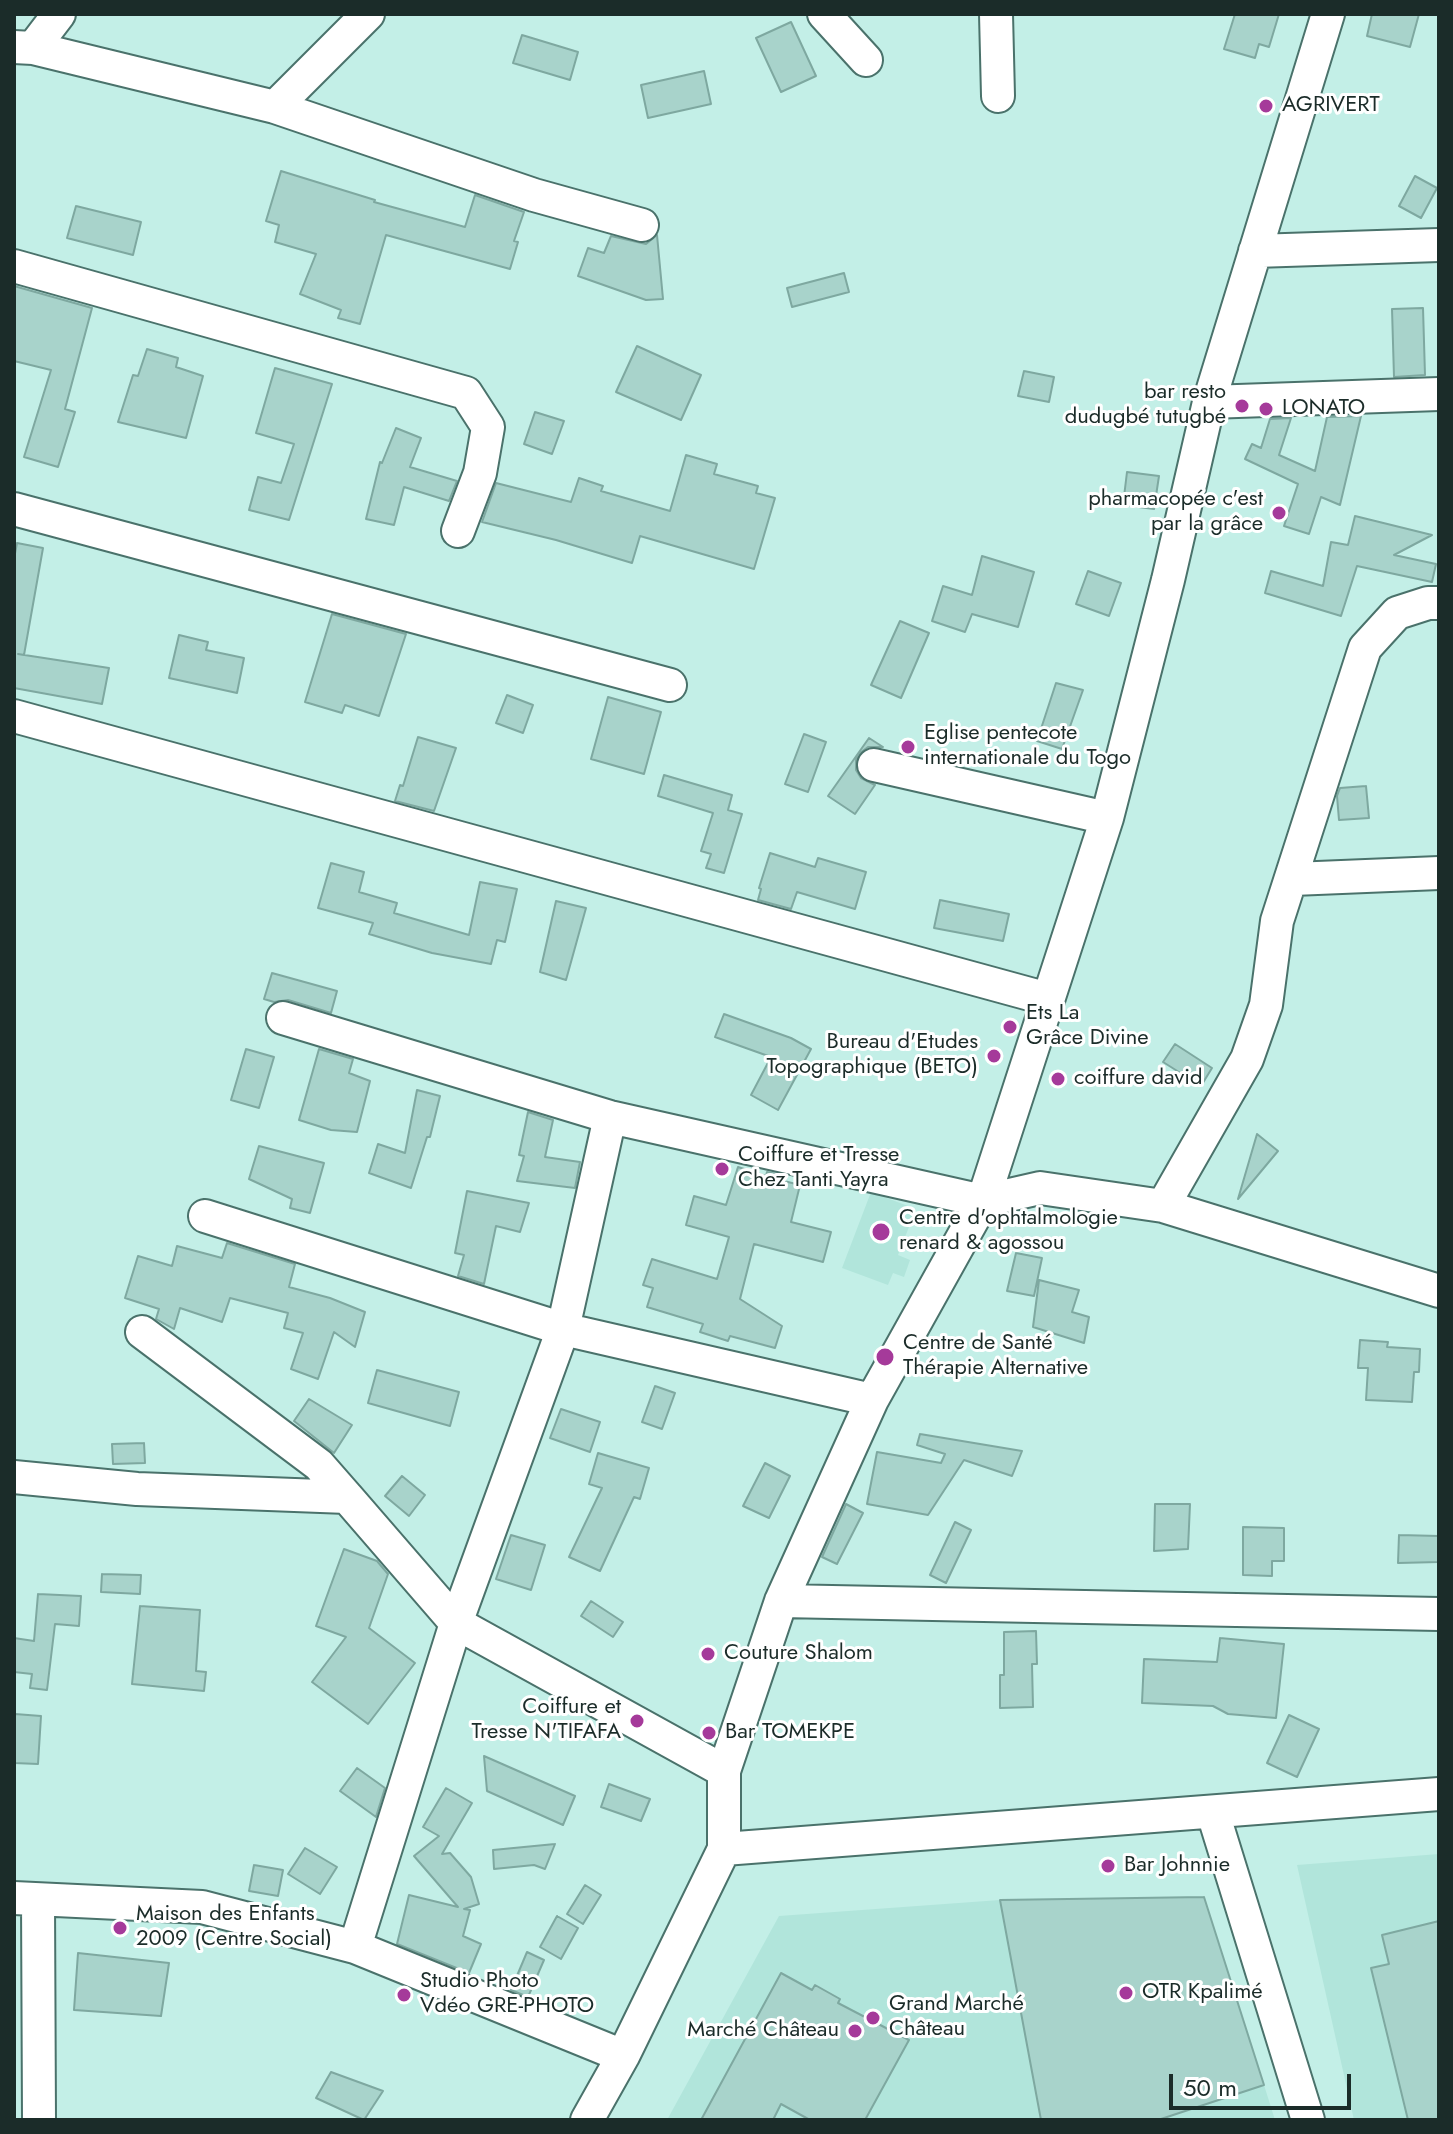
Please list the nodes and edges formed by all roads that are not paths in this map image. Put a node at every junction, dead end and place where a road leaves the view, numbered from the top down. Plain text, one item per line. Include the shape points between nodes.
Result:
1 (59, 14) edge
2 (368, 14) edge
3 (824, 14) edge
4 (996, 14) edge
5 (1328, 14) edge
6 (24, 48) edge
7 (866, 60) dead end
8 (998, 96) dead end
9 (275, 107) junction
10 (642, 225) dead end
11 (1439, 245) edge
12 (1255, 251) junction
13 (14, 266) edge
14 (1439, 394) edge
15 (1209, 402) junction
16 (14, 509) edge
17 (458, 531) dead end
18 (1439, 603) edge
19 (670, 685) dead end
20 (14, 716) edge
21 (874, 765) dead end
22 (1107, 818) junction
23 (1439, 873) edge
24 (1293, 879) junction
25 (1048, 999) junction
26 (283, 1018) dead end
27 (610, 1117) junction
28 (983, 1201) junction
29 (1163, 1206) junction
30 (205, 1216) dead end
31 (1439, 1291) edge
32 (563, 1329) junction
33 (142, 1332) dead end
34 (872, 1400) junction
35 (14, 1477) edge
36 (347, 1497) junction
37 (781, 1601) junction
38 (1439, 1614) edge
39 (456, 1623) junction
40 (724, 1771) junction
41 (1439, 1794) edge
42 (1213, 1813) junction
43 (724, 1849) junction
44 (26, 1899) edge
45 (355, 1947) junction
46 (623, 2056) junction
47 (39, 2120) edge
48 (587, 2120) edge
49 (1308, 2120) edge

1 - 6 street
2 - 9 street
3 - 7 street
4 - 8 street
5 - 12 street
6 - 9 street
9 - 10 street via 534,195
11 - 12 street
12 - 15 street
13 - 17 street via 466,393 488,427 480,473
14 - 15 street
15 - 22 street
16 - 19 street
18 - 24 street via 1397,613 1365,648
20 - 25 street
21 - 22 street
22 - 25 street
23 - 24 street
24 - 29 street via 1277,921 1266,1005 1247,1059
25 - 28 street
26 - 27 street
27 - 28 street
27 - 32 street
28 - 29 street via 1040,1188
28 - 34 street
29 - 31 street
30 - 32 street
32 - 34 street
32 - 39 street
33 - 36 street via 319,1465
34 - 37 street
35 - 36 street via 137,1489
36 - 39 street
37 - 38 street
37 - 40 street
39 - 40 street
39 - 45 street
40 - 43 street
41 - 42 street
42 - 43 street
42 - 49 street
43 - 46 street
44 - 45 street via 202,1907
44 - 47 street
45 - 46 street
46 - 48 street

